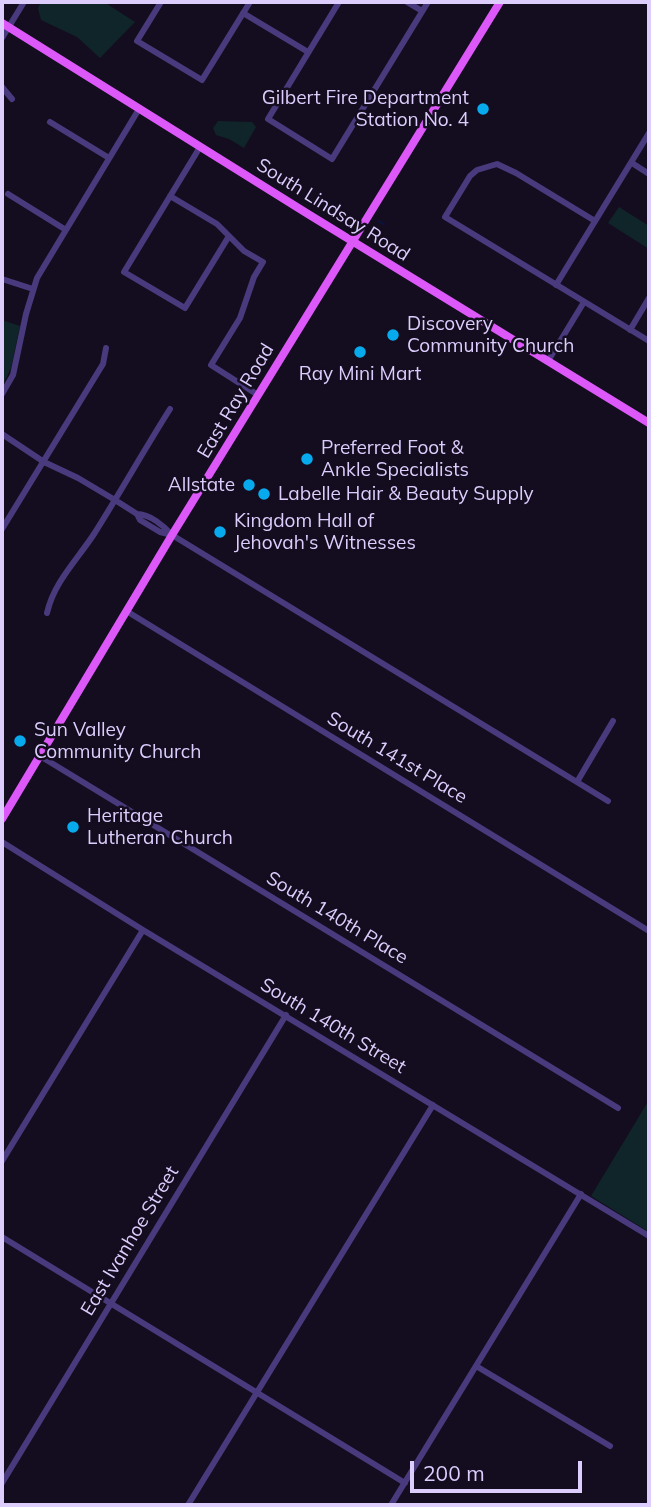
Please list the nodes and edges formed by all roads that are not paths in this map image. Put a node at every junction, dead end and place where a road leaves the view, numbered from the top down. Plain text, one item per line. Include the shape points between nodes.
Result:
1 (24, 2) edge
2 (161, 2) edge
3 (250, 2) edge
4 (339, 2) edge
5 (407, 2) edge
6 (428, 2) edge
7 (500, 2) edge
8 (422, 11) junction
9 (243, 13) junction
10 (5, 25) edge
11 (2, 37) edge
12 (308, 52) junction
13 (2, 87) edge
14 (12, 99) dead end
15 (139, 109) junction
16 (50, 122) dead end
17 (649, 133) edge
18 (200, 147) junction
19 (109, 158) junction
20 (632, 163) junction
21 (649, 174) edge
22 (8, 194) dead end
23 (170, 196) junction
24 (595, 221) junction
25 (66, 230) junction
26 (229, 236) junction
27 (353, 241) junction
28 (2, 279) edge
29 (556, 285) junction
30 (33, 289) junction
31 (649, 298) edge
32 (584, 302) junction
33 (630, 330) junction
34 (649, 341) edge
35 (106, 348) dead end
36 (548, 361) junction
37 (2, 394) edge
38 (258, 394) junction
39 (170, 408) dead end
40 (649, 423) edge
41 (2, 434) edge
42 (44, 462) junction
43 (115, 500) junction
44 (2, 529) edge
45 (172, 535) junction
46 (128, 612) junction
47 (47, 613) dead end
48 (613, 721) dead end
49 (40, 756) junction
50 (577, 782) junction
51 (608, 801) dead end
52 (2, 819) edge
53 (2, 842) edge
54 (143, 930) junction
55 (649, 931) edge
56 (286, 1015) junction
57 (433, 1105) junction
58 (618, 1108) dead end
59 (2, 1161) edge
60 (581, 1194) junction
61 (649, 1236) edge
62 (2, 1237) edge
63 (110, 1304) junction
64 (476, 1366) junction
65 (257, 1392) junction
66 (610, 1446) dead end
67 (2, 1483) edge
68 (405, 1483) junction
69 (188, 1505) edge
70 (391, 1505) edge

1 - 10 street
2 - 9 street via 136,40 202,80
3 - 9 street
4 - 12 street
5 - 8 street
6 - 8 street
7 - 27 main road, East Ray Road
8 - 12 street via 332,159 268,119
9 - 12 street
10 - 11 street
10 - 15 main road, South Lindsay Road
13 - 14 street
15 - 18 main road, South Lindsay Road
15 - 19 street
16 - 19 street
17 - 20 street
18 - 23 street
18 - 27 main road, South Lindsay Road
19 - 25 street
20 - 21 street
20 - 24 street
22 - 25 street
23 - 26 street
23 - 26 street via 124,272 185,308
24 - 29 street
24 - 29 street via 497,164 470,176 445,217
25 - 30 street
26 - 38 street via 263,262 240,318 211,365
27 - 36 main road, South Lindsay Road
27 - 38 main road, East Ray Road
28 - 30 street
29 - 32 street
30 - 37 street via 13,375
31 - 33 street
32 - 33 street
32 - 36 street
33 - 34 street
35 - 42 street via 103,364
36 - 40 main road, South Lindsay Road
38 - 45 main road, East Ray Road
39 - 43 street
41 - 42 street
42 - 43 street
42 - 44 street
43 - 45 street via 140,520
43 - 47 street via 65,574
45 - 46 main road, East Ray Road
45 - 50 street
46 - 49 main road, East Ray Road
46 - 55 street, South 141st Place
48 - 50 street
49 - 52 main road, East Ray Road
49 - 58 street, South 140th Place
50 - 51 street
53 - 54 street, South 140th Street
54 - 56 street, South 140th Street
54 - 59 street
56 - 57 street, South 140th Street
56 - 63 street, East Ivanhoe Street
57 - 60 street, South 140th Street
57 - 65 street
60 - 61 street, South 140th Street
60 - 64 street
62 - 63 street
63 - 65 street
63 - 67 street, East Ivanhoe Street
64 - 66 street
64 - 68 street
65 - 68 street
65 - 69 street
68 - 70 street

